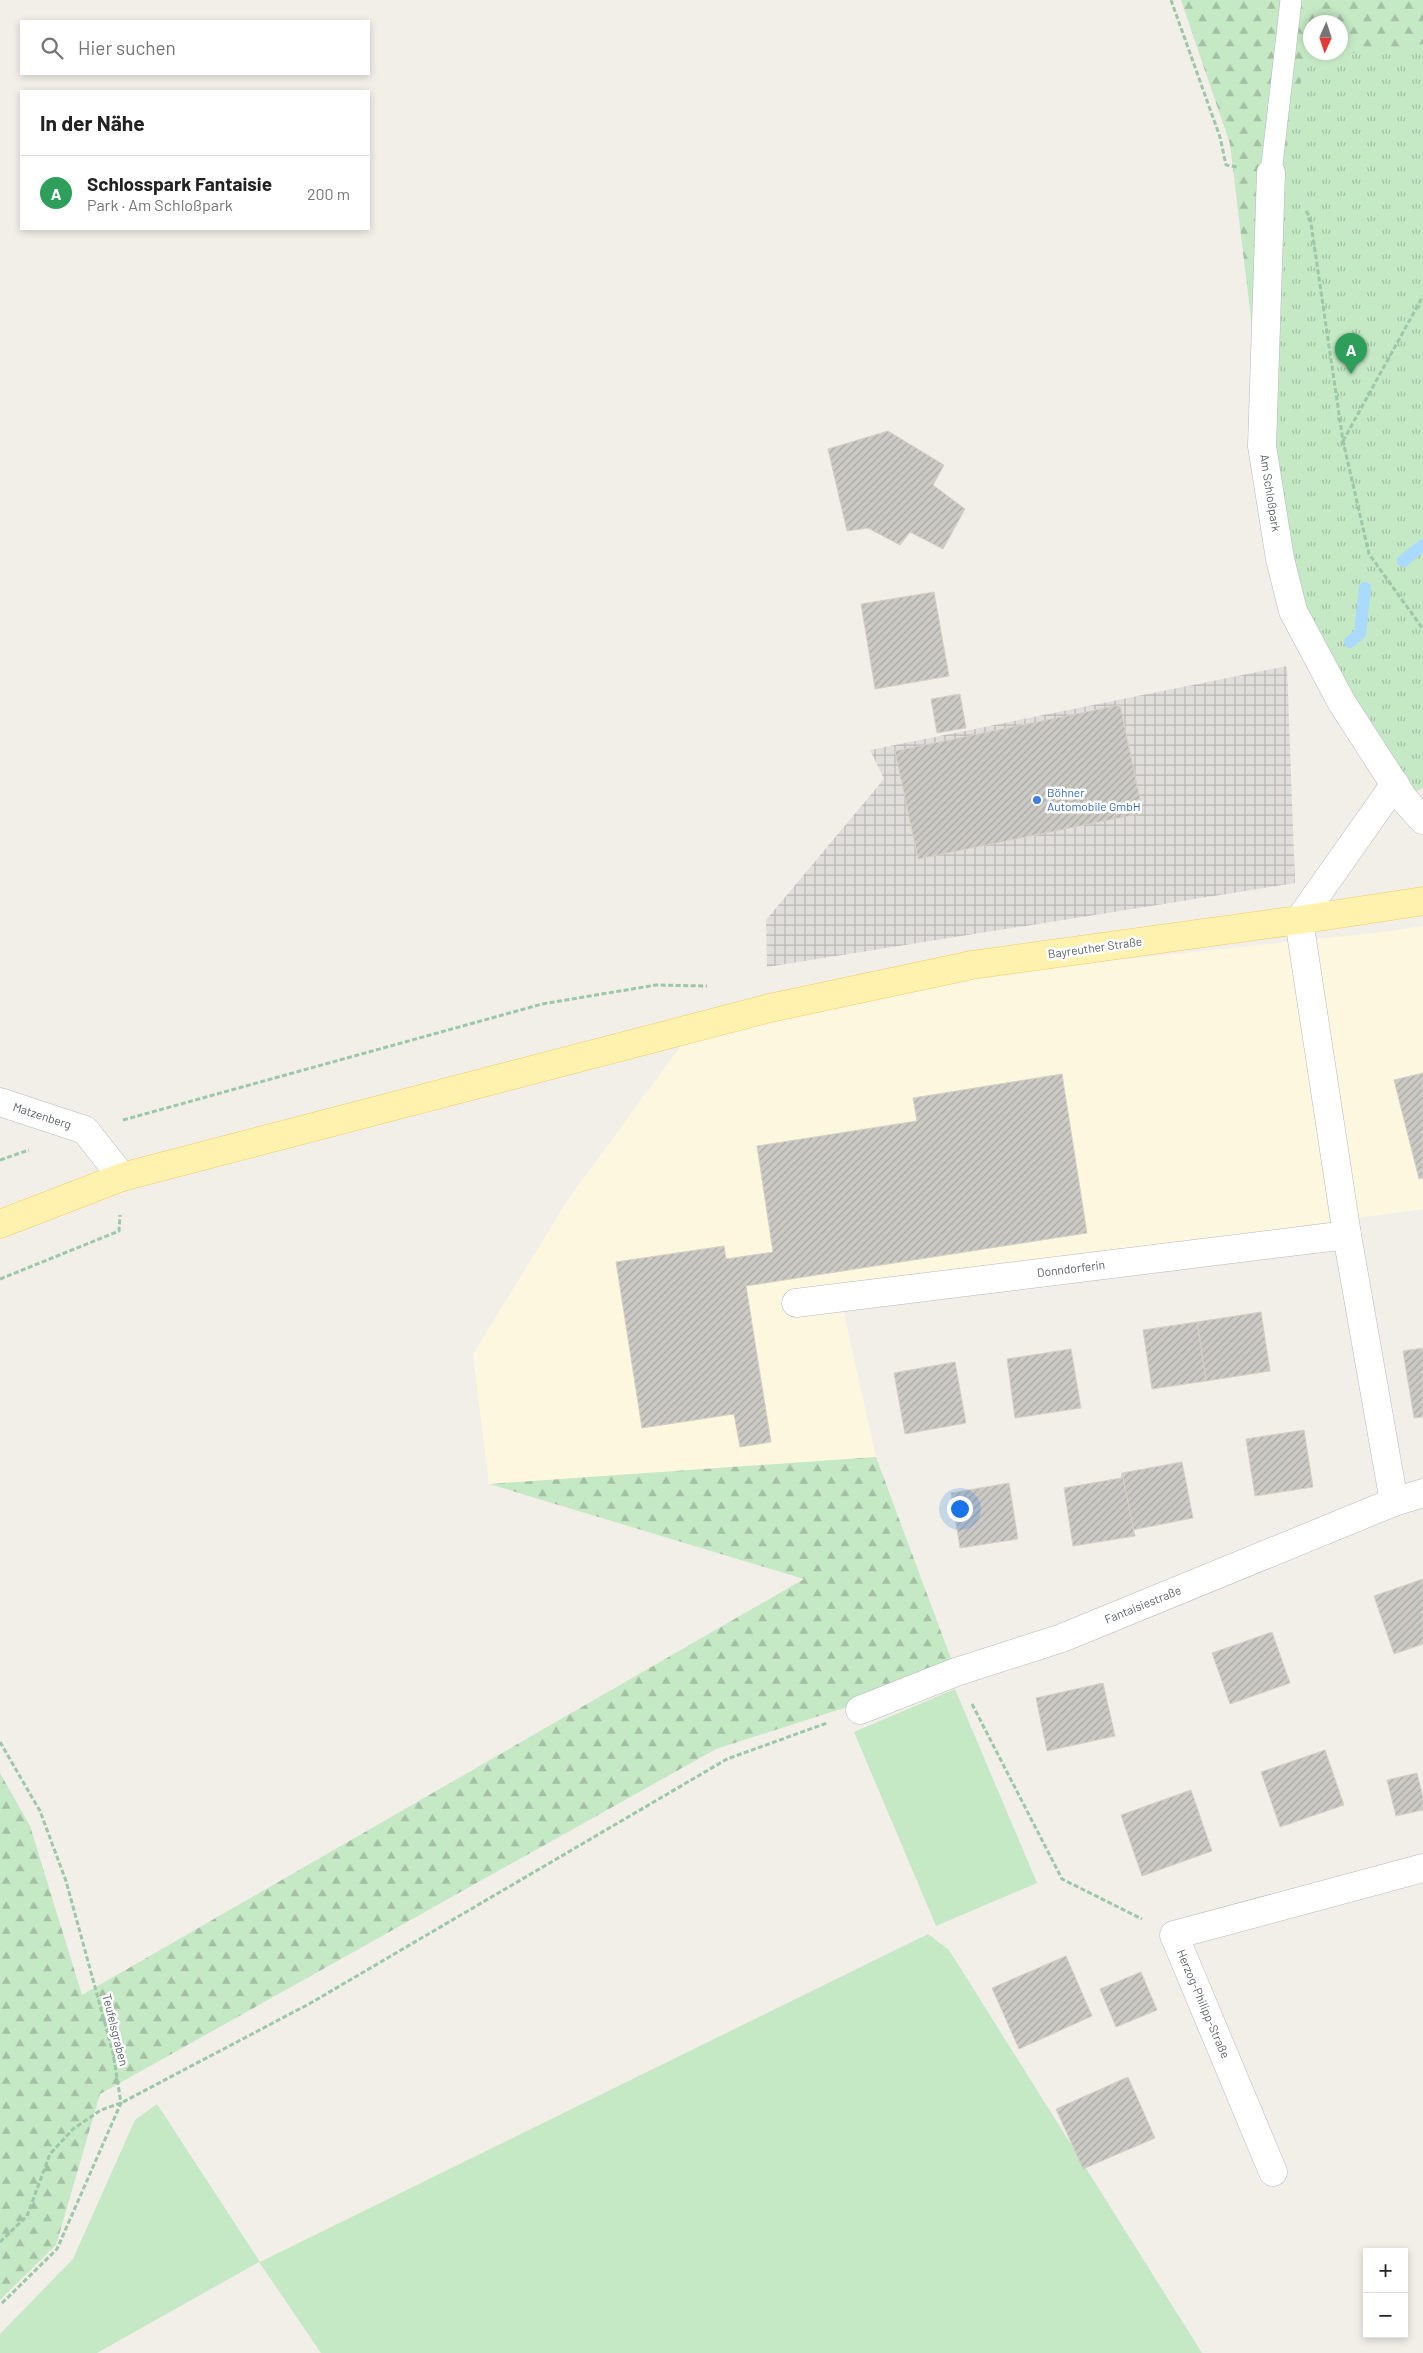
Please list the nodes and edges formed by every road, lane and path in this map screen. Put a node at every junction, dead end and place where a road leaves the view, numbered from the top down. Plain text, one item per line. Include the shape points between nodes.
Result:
1 (1171, 0) edge
2 (1291, 0) edge
3 (1271, 173) junction
4 (1423, 296) edge
5 (1343, 441) junction
6 (1423, 629) edge
7 (1395, 784) junction
8 (1423, 820) edge
9 (1423, 901) edge
10 (1299, 920) junction
11 (714, 986) dead end
12 (0, 1102) edge
13 (85, 1130) junction
14 (0, 1160) edge
15 (122, 1177) junction
16 (0, 1224) edge
17 (1347, 1235) junction
18 (0, 1279) edge
19 (796, 1303) dead end
20 (1423, 1493) edge
21 (1394, 1502) junction
22 (956, 1672) junction
23 (860, 1710) joint
24 (0, 1742) edge
25 (1423, 1868) edge
26 (1174, 1935) junction
27 (121, 2103) junction
28 (1273, 2172) dead end
29 (0, 2242) edge
30 (0, 2305) edge

1 - 3 path via 1220,137 1226,165
2 - 3 lane
3 - 5 path via 1310,217
3 - 7 street, Am Schloßpark via 1262,446 1280,560 1293,611 1342,703
4 - 5 path
5 - 6 path via 1369,554
7 - 8 street, Am Schloßpark
7 - 10 street
9 - 10 main road, Bayreuther Straße
10 - 15 main road, Bayreuther Straße via 972,965 770,1008
10 - 17 street
11 - 13 path via 656,985 542,1004
12 - 13 street, Matzenberg
13 - 14 path
13 - 15 street, Matzenberg
15 - 16 main road, Bayreuther Straße
15 - 18 path via 119,1231
17 - 19 street, Donndorferin
17 - 21 street
20 - 21 street, Fantaisiestraße
21 - 22 street, Fantaisiestraße via 1062,1638
22 - 23 street, Fantaisiestraße
22 - 26 path via 1062,1879
23 - 27 path via 727,1759 309,2004
24 - 27 path, Teufelsgraben via 40,1810 66,1881 113,2053
25 - 26 street, Herzog-Philipp-Straße
26 - 28 street, Herzog-Philipp-Straße
27 - 29 path via 101,2110 73,2129 50,2154 27,2216
27 - 30 path via 57,2249

